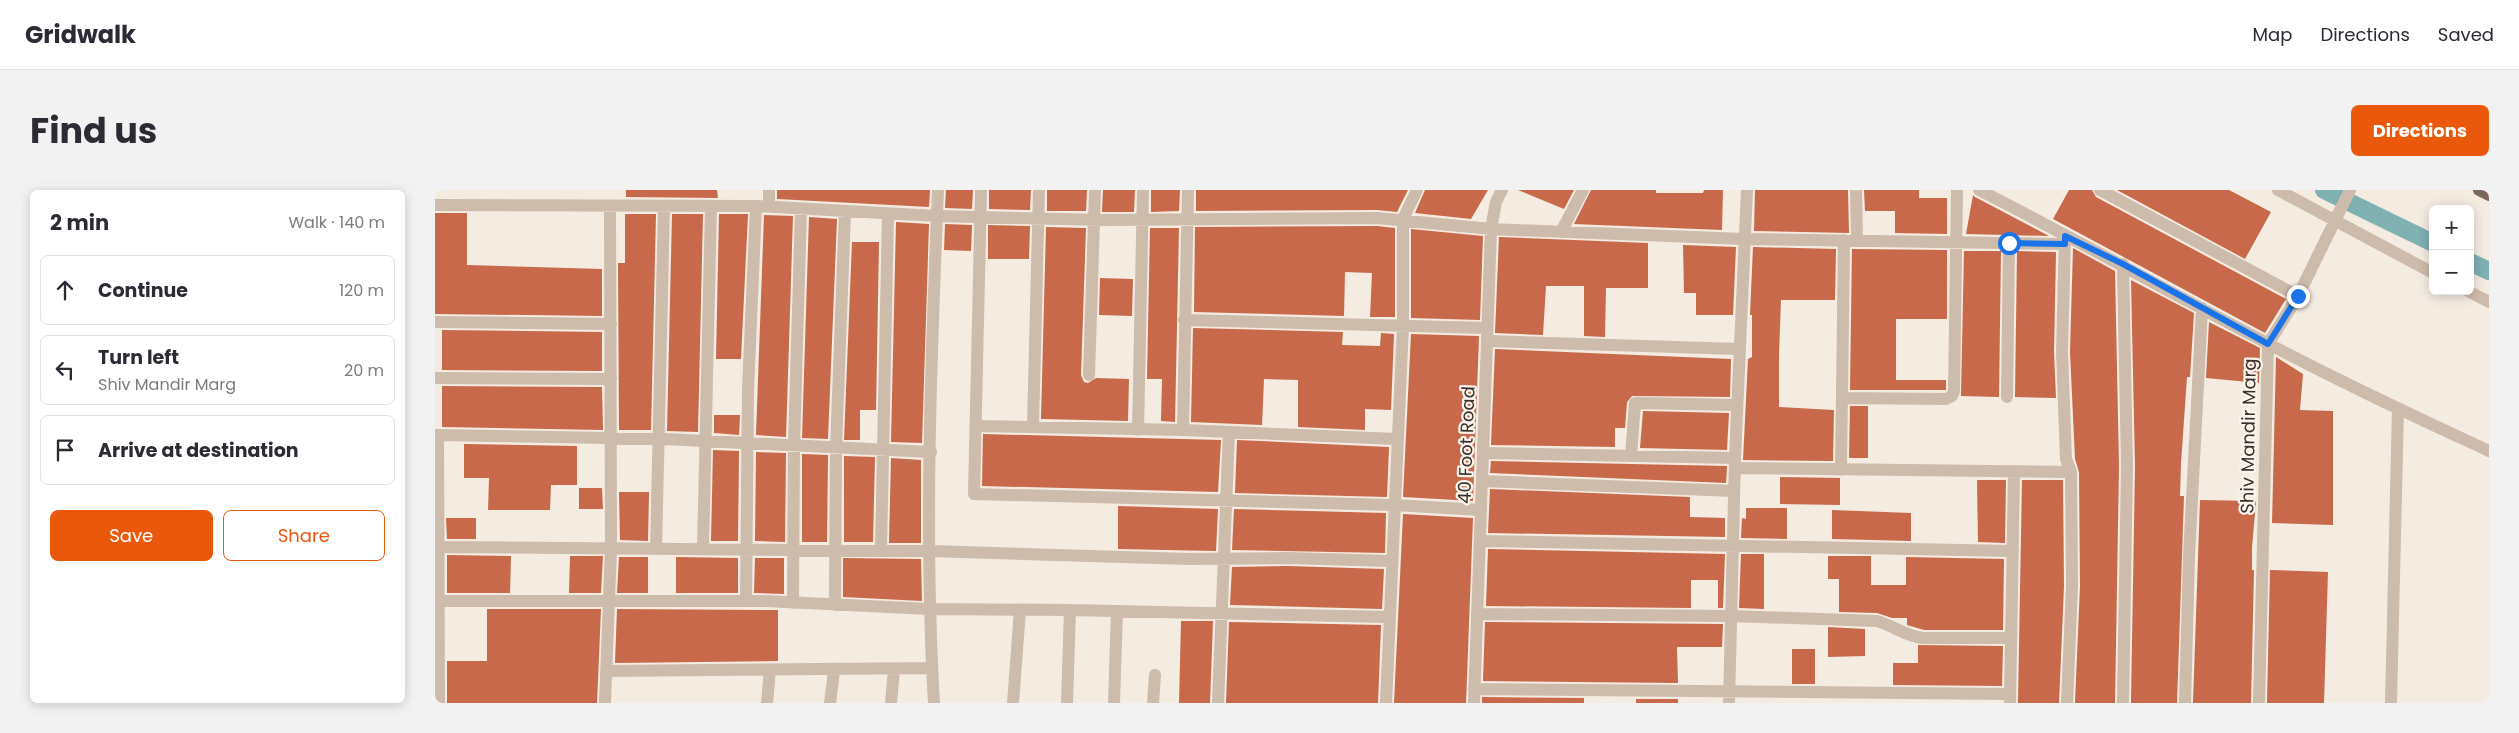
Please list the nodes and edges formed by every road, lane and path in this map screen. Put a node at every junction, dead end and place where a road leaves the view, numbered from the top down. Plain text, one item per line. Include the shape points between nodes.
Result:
1 (769, 190) edge
2 (938, 190) edge
3 (981, 190) edge
4 (1039, 190) edge
5 (1095, 190) edge
6 (1143, 190) edge
7 (1188, 190) edge
8 (1417, 190) edge
9 (1502, 190) edge
10 (1583, 190) edge
11 (1747, 190) edge
12 (1857, 190) edge
13 (1957, 190) edge
14 (1979, 190) edge
15 (2100, 190) edge
16 (2278, 190) edge
17 (2350, 190) edge
18 (2479, 190) edge
19 (2489, 195) edge
20 (435, 205) edge
21 (610, 206) junction
22 (665, 206) junction
23 (711, 206) junction
24 (762, 206) junction
25 (801, 209) junction
26 (845, 211) junction
27 (888, 214) junction
28 (937, 216) junction
29 (981, 217) junction
30 (2337, 217) junction
31 (1039, 218) junction
32 (1403, 219) junction
33 (1094, 220) junction
34 (1143, 220) junction
35 (1188, 220) junction
36 (1491, 229) junction
37 (1561, 232) junction
38 (1743, 239) junction
39 (1844, 240) junction
40 (2065, 240) junction
41 (1857, 241) junction
42 (1955, 242) junction
43 (2009, 243) junction
44 (2123, 264) junction
45 (2429, 271) edge
46 (2474, 294) edge
47 (2298, 296) junction
48 (2489, 302) edge
49 (2202, 308) junction
50 (1184, 320) junction
51 (435, 322) edge
52 (611, 324) junction
53 (1403, 325) junction
54 (1487, 335) junction
55 (2268, 344) junction
56 (1739, 349) junction
57 (1089, 375) dead end
58 (435, 378) edge
59 (611, 379) junction
60 (2007, 397) dead end
61 (1842, 398) junction
62 (1737, 405) junction
63 (2398, 409) junction
64 (976, 426) junction
65 (1033, 426) junction
66 (1138, 430) junction
67 (1183, 430) junction
68 (1229, 432) junction
69 (437, 435) edge
70 (611, 439) junction
71 (659, 439) junction
72 (1397, 439) junction
73 (705, 442) junction
74 (749, 443) junction
75 (794, 446) junction
76 (836, 448) junction
77 (884, 450) junction
78 (2489, 450) edge
79 (931, 452) junction
80 (1483, 453) junction
81 (1631, 456) junction
82 (1735, 463) junction
83 (1841, 470) junction
84 (2014, 472) junction
85 (2071, 472) junction
86 (1482, 481) junction
87 (1734, 491) junction
88 (1227, 501) junction
89 (1394, 505) junction
90 (437, 509) edge
91 (1481, 510) junction
92 (1480, 540) junction
93 (1732, 547) junction
94 (611, 548) junction
95 (656, 549) junction
96 (703, 549) junction
97 (747, 550) junction
98 (793, 550) junction
99 (837, 550) junction
100 (881, 550) junction
101 (930, 550) junction
102 (2013, 551) junction
103 (437, 553) edge
104 (1224, 558) junction
105 (1391, 561) junction
106 (436, 601) edge
107 (746, 601) junction
108 (610, 602) junction
109 (793, 603) junction
110 (835, 605) junction
111 (929, 610) junction
112 (1020, 610) junction
113 (1070, 610) junction
114 (1117, 611) junction
115 (1222, 614) junction
116 (1477, 614) junction
117 (1731, 616) junction
118 (1389, 617) junction
119 (2011, 638) junction
120 (932, 668) junction
121 (770, 670) junction
122 (894, 670) junction
123 (607, 671) junction
124 (834, 671) junction
125 (1155, 676) dead end
126 (1474, 689) junction
127 (1729, 697) edge
128 (1945, 699) edge
129 (2010, 699) edge
130 (439, 703) edge
131 (605, 703) edge
132 (767, 703) edge
133 (831, 703) edge
134 (891, 703) edge
135 (934, 703) edge
136 (1013, 703) edge
137 (1067, 703) edge
138 (1114, 703) edge
139 (1153, 703) edge
140 (1218, 703) edge
141 (1386, 703) edge
142 (1474, 703) edge
143 (2067, 703) edge
144 (2123, 703) edge
145 (2185, 703) edge
146 (2259, 703) edge
147 (2391, 703) edge

1 - 24 street
2 - 28 street
3 - 29 street
4 - 31 street
5 - 33 street
6 - 34 street
7 - 35 street
8 - 32 street
9 - 36 street, 40 Foot Road via 1496,202
10 - 37 street
11 - 38 street
12 - 41 street
13 - 42 street
14 - 40 street
15 - 47 street
16 - 30 street
17 - 30 street, Shiv Mandir Marg
18 - 19 main road
20 - 21 street
21 - 22 street
21 - 52 street
22 - 23 street
22 - 71 street
23 - 24 street
23 - 73 street
24 - 25 street
24 - 74 street via 748,390
25 - 26 street
25 - 75 street
26 - 27 street
26 - 76 street
27 - 28 street
27 - 77 street
28 - 29 street
28 - 79 street
29 - 31 street
29 - 64 street
30 - 45 street
30 - 47 street, Shiv Mandir Marg
31 - 33 street
31 - 65 street
32 - 35 street
32 - 36 street
32 - 53 street
33 - 34 street
33 - 57 street
34 - 35 street
34 - 66 street
35 - 50 street
36 - 37 street
36 - 54 street, 40 Foot Road
37 - 38 street
38 - 39 street
38 - 56 street
39 - 41 street
39 - 61 street
40 - 43 street
40 - 44 street
40 - 85 street via 2062,352 2066,459
41 - 42 street
42 - 43 street
42 - 61 street via 1952,396
43 - 60 street
44 - 49 street
44 - 144 street via 2127,466
46 - 48 street
47 - 55 street, Shiv Mandir Marg
49 - 55 street
49 - 145 street
50 - 53 street
50 - 67 street
51 - 52 street
52 - 59 street
53 - 54 street
53 - 72 street
54 - 56 street
54 - 80 street, 40 Foot Road
55 - 63 street
55 - 146 street, Shiv Mandir Marg
56 - 62 street
58 - 59 street
59 - 70 street
61 - 83 street
62 - 81 street via 1635,403
62 - 82 street
63 - 78 street
63 - 147 street
64 - 65 street
64 - 88 street via 973,492 976,495
65 - 66 street
66 - 67 street
67 - 68 street
68 - 72 street
68 - 88 street
69 - 70 street
69 - 90 street
70 - 71 street
70 - 94 street
71 - 73 street
71 - 95 street
72 - 89 street
73 - 74 street
73 - 96 street
74 - 75 street
74 - 97 street
75 - 76 street
75 - 98 street
76 - 77 street
76 - 99 street
77 - 79 street
77 - 100 street
79 - 101 street
80 - 81 street
80 - 86 street, 40 Foot Road
81 - 82 street
82 - 83 street
82 - 87 street
83 - 84 street
84 - 85 street
84 - 102 street
85 - 143 street via 2072,586
86 - 87 street
86 - 91 street, 40 Foot Road
87 - 93 street
88 - 89 street
88 - 104 street
89 - 91 street
89 - 105 street
90 - 103 street
91 - 92 street, 40 Foot Road
92 - 93 street
92 - 116 street, 40 Foot Road
93 - 102 street
93 - 117 street
94 - 95 street
94 - 103 street
94 - 108 street
95 - 96 street
96 - 97 street
97 - 98 street
97 - 107 street
98 - 99 street
98 - 109 street
99 - 100 street
99 - 110 street
100 - 101 street
101 - 104 street via 1189,560
101 - 111 street
102 - 119 street
103 - 106 street
104 - 105 street
104 - 115 street
105 - 118 street
106 - 108 street
106 - 130 street
107 - 108 street
107 - 109 street
108 - 123 street
109 - 110 street
110 - 111 street
111 - 112 street
111 - 120 street
112 - 113 street
112 - 136 street
113 - 114 street
113 - 137 street
114 - 115 street
114 - 138 street
115 - 118 street
115 - 140 street
116 - 117 street
116 - 126 street, 40 Foot Road
117 - 119 street via 1877,621 1909,636 1923,638
117 - 127 street
118 - 141 street
119 - 129 street
120 - 122 street
120 - 135 street
121 - 123 street
121 - 124 street
121 - 132 street
122 - 124 street
122 - 134 street
123 - 131 street
124 - 133 street
125 - 139 street
126 - 127 street
126 - 142 street, 40 Foot Road
127 - 128 street
128 - 129 street

